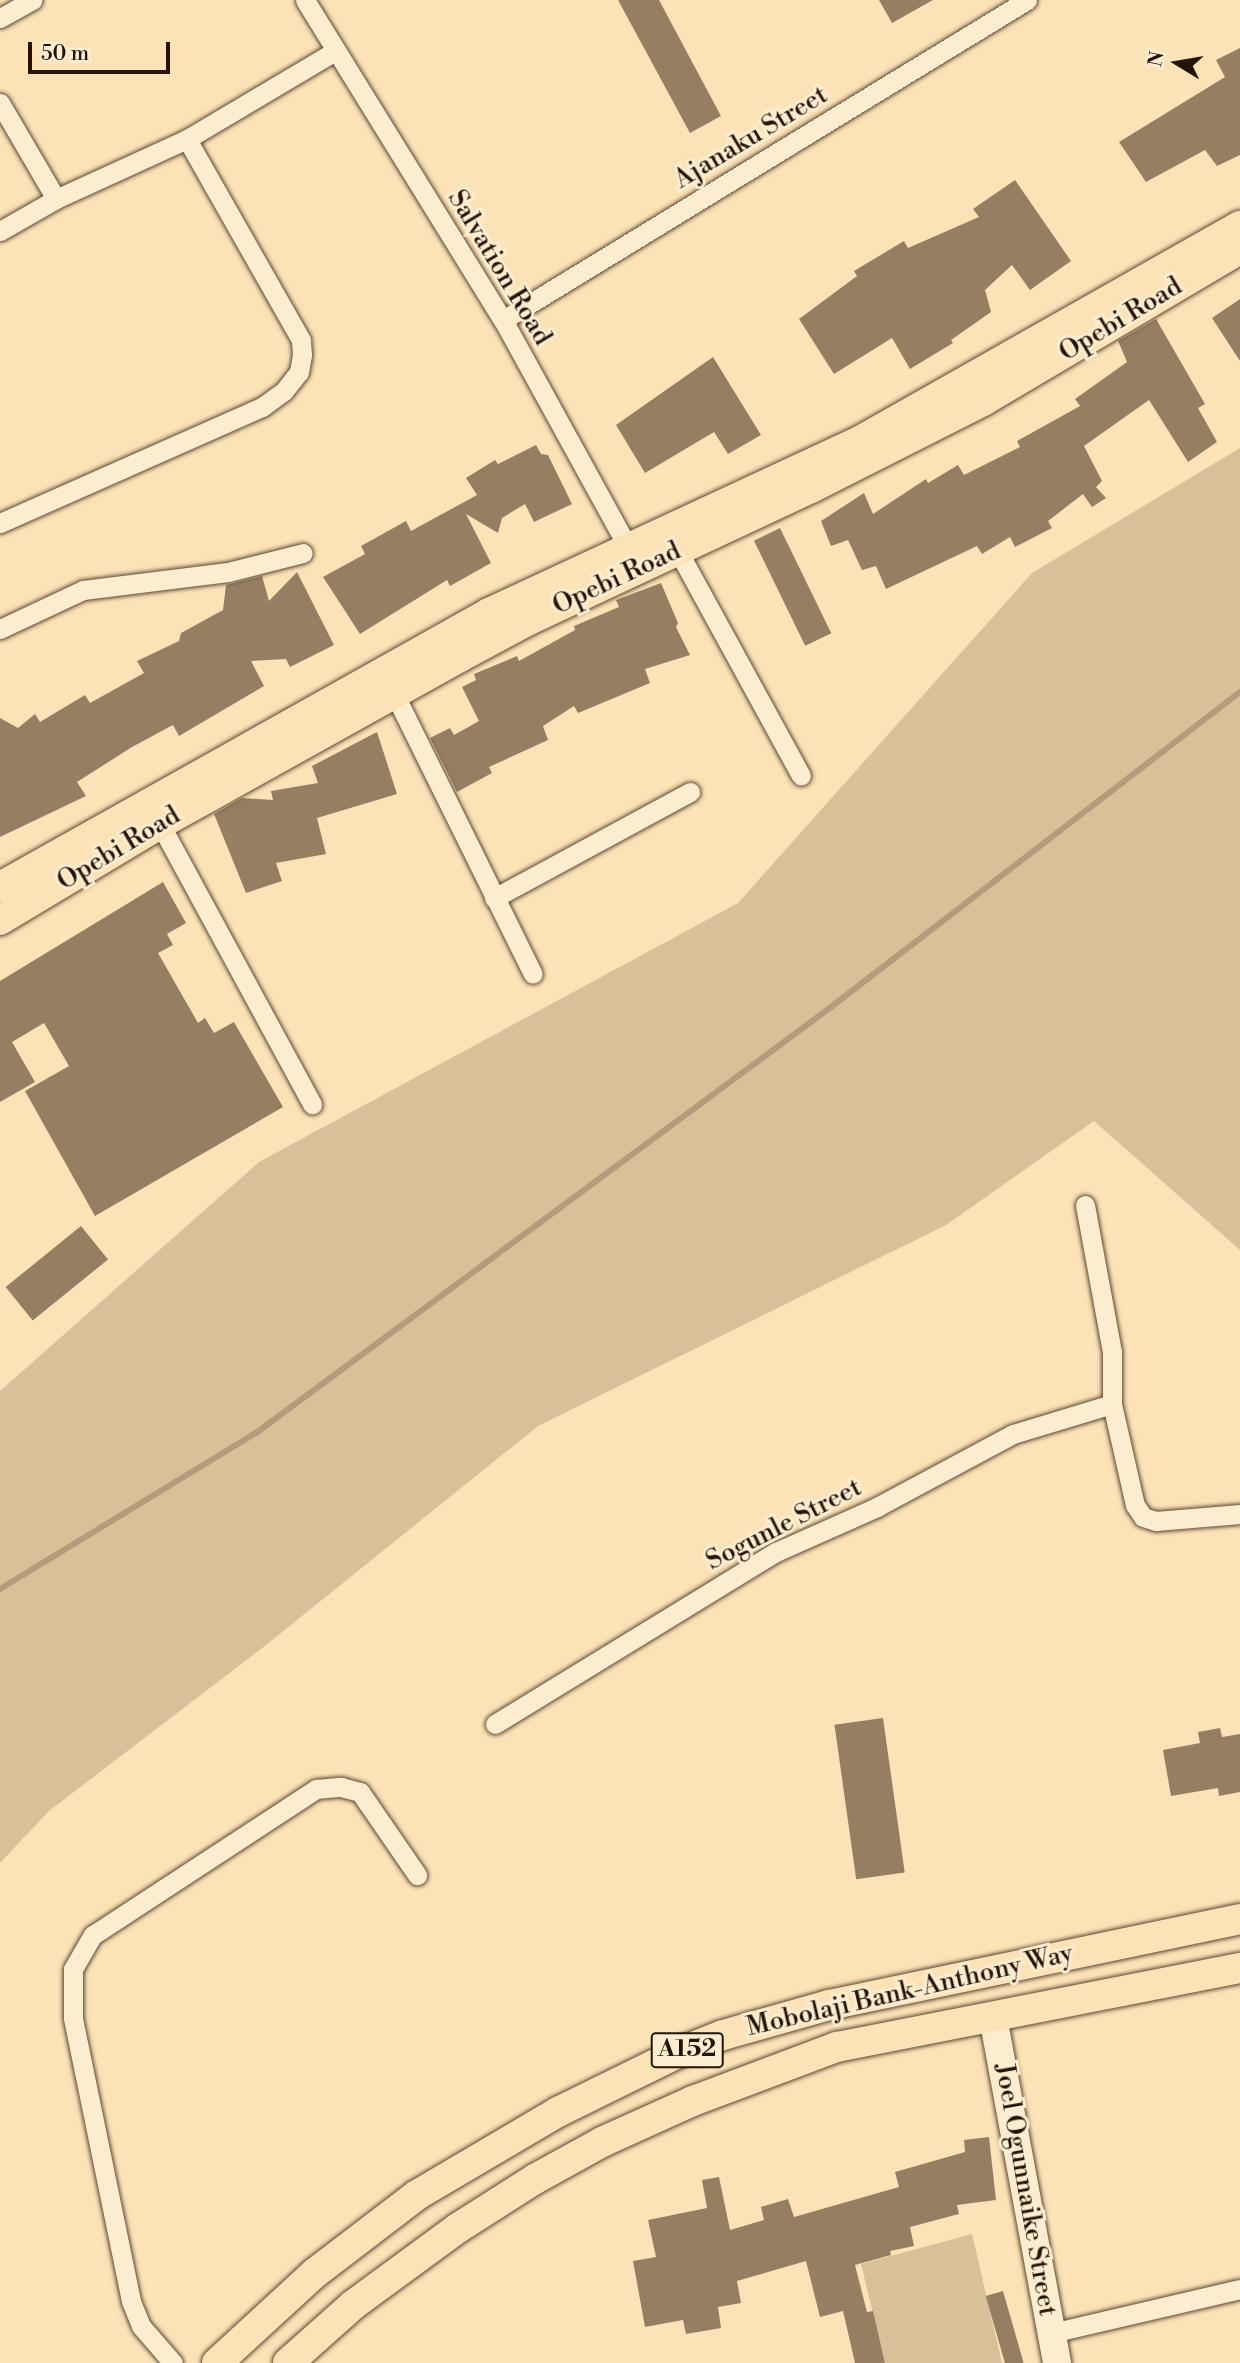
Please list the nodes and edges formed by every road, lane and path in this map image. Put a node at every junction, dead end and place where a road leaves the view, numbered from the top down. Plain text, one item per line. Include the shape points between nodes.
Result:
1 (32, 0) edge
2 (305, 0) edge
3 (1027, 0) edge
4 (0, 18) edge
5 (335, 51) junction
6 (0, 103) edge
7 (187, 139) junction
8 (56, 199) junction
9 (1240, 226) edge
10 (0, 231) edge
11 (1240, 249) edge
12 (503, 320) junction
13 (0, 523) edge
14 (678, 551) junction
15 (303, 554) dead end
16 (634, 558) junction
17 (0, 629) edge
18 (394, 693) junction
19 (801, 776) dead end
20 (690, 792) dead end
21 (160, 824) junction
22 (0, 887) edge
23 (494, 898) junction
24 (0, 920) edge
25 (533, 974) dead end
26 (312, 1104) dead end
27 (1085, 1205) dead end
28 (1112, 1404) junction
29 (1240, 1514) edge
30 (495, 1724) dead end
31 (417, 1875) dead end
32 (1240, 1919) edge
33 (1240, 1968) edge
34 (993, 2017) junction
35 (1240, 2289) edge
36 (1051, 2333) junction
37 (173, 2363) edge
38 (218, 2363) edge
39 (288, 2363) edge
40 (1057, 2363) edge

1 - 4 street
2 - 5 street, Salvation Road
3 - 12 street, Ajanaku Street
5 - 7 street
5 - 12 street, Salvation Road
6 - 8 street
7 - 8 street
7 - 13 street via 301,340 299,372 262,407
8 - 10 street
9 - 16 main road, Opebi Road via 860,441
11 - 14 main road, Opebi Road via 983,401
12 - 16 street, Salvation Road
14 - 16 main road, Opebi Road
14 - 19 street
15 - 17 street via 228,572 83,590
16 - 18 main road, Opebi Road
16 - 22 main road, Opebi Road via 489,613
18 - 21 main road, Opebi Road
18 - 23 street
20 - 23 street
21 - 24 main road, Opebi Road
21 - 26 street
23 - 25 street
27 - 28 street via 1112,1352
28 - 29 street via 1135,1506 1143,1517 1156,1521
28 - 30 street, Sogunle Street via 1013,1434 877,1507 776,1552
31 - 37 street via 360,1792 341,1787 316,1789 93,1935 73,1969 74,2018 131,2301 141,2326
32 - 38 main road, Mobolaji Bank-Anthony Way / A152 via 829,2004 678,2053 558,2112 417,2195 315,2273
33 - 34 main road, Mobolaji Bank-Anthony Way / A152
34 - 36 street, Joel Ogunnaike Street
34 - 39 main road, Mobolaji Bank-Anthony Way / A152 via 837,2047 693,2101 602,2142 458,2228 353,2305
35 - 36 street
36 - 40 street, Joel Ogunnaike Street

